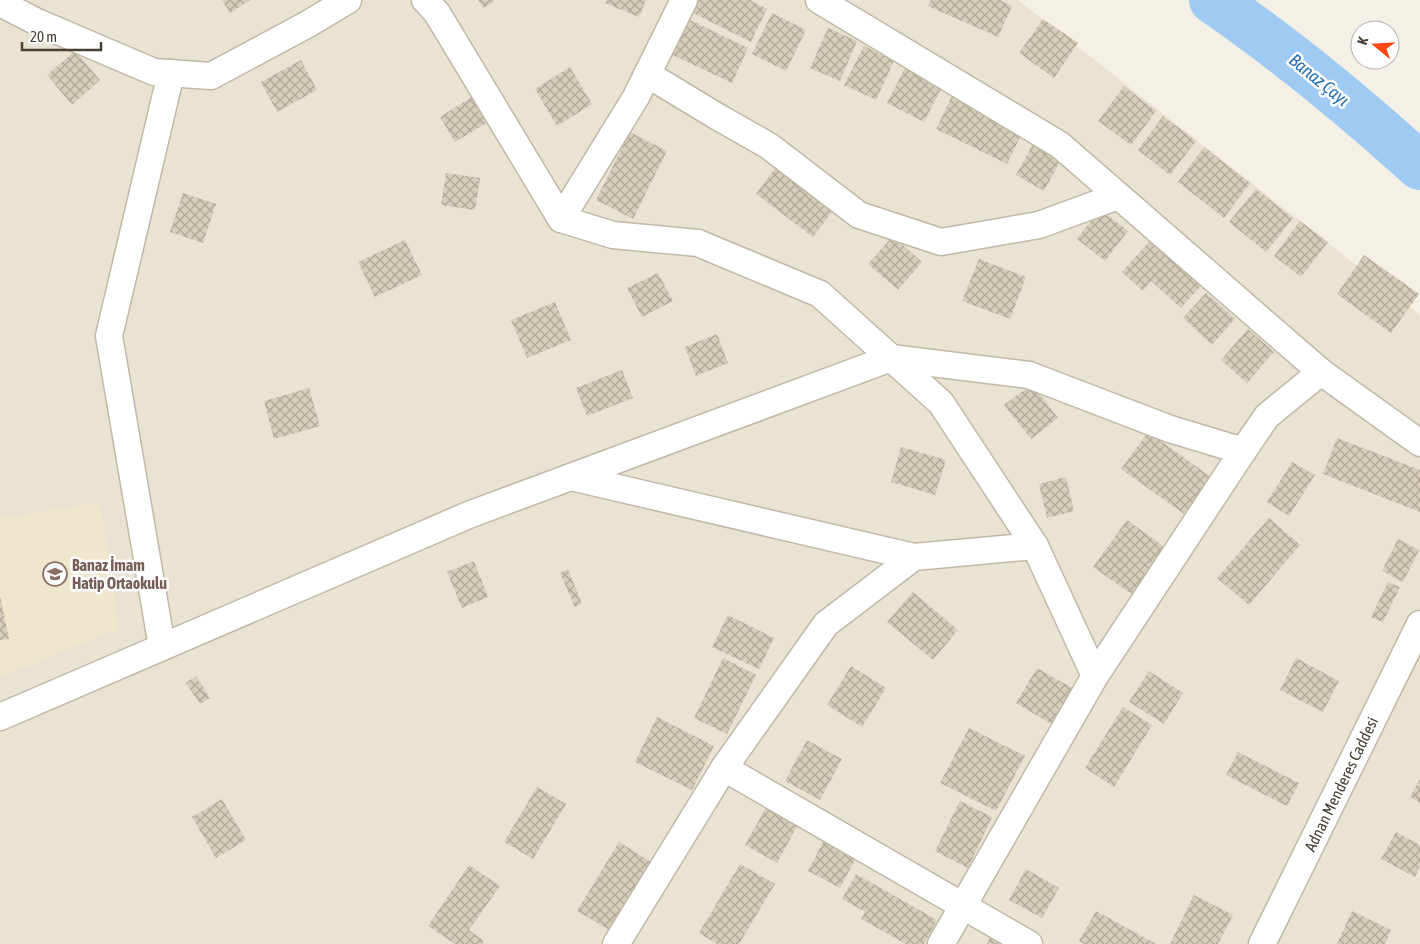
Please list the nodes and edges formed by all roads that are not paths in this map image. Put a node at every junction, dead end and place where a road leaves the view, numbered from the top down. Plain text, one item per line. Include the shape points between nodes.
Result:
1 (348, 0) edge
2 (425, 0) edge
3 (684, 0) edge
4 (819, 0) edge
5 (0, 2) edge
6 (171, 73) junction
7 (647, 74) junction
8 (1118, 196) junction
9 (561, 218) junction
10 (891, 358) junction
11 (1321, 372) junction
12 (1420, 443) edge
13 (1243, 451) junction
14 (570, 477) junction
15 (1034, 546) junction
16 (914, 557) junction
17 (1420, 624) edge
18 (162, 647) junction
19 (1095, 676) junction
20 (0, 717) edge
21 (724, 768) junction
22 (963, 905) junction
23 (616, 944) edge
24 (941, 944) edge
25 (1029, 944) edge
26 (1262, 944) edge

1 - 6 street via 211,76
2 - 9 street via 437,13
3 - 7 street
4 - 8 street via 1060,145
5 - 6 street via 37,22 154,72
6 - 18 street via 109,336
7 - 8 street via 769,146 859,215 942,242 1039,225
7 - 9 street
8 - 11 street
9 - 10 street via 613,236 698,243 820,294
10 - 13 street via 1029,375 1170,429
10 - 14 street
10 - 15 street via 941,403
11 - 12 street
11 - 13 street via 1267,416
13 - 19 street
14 - 16 street
14 - 18 street via 471,514
15 - 16 street
15 - 19 street
16 - 21 street via 826,624
17 - 26 street, Adnan Menderes Caddesi
18 - 20 street
19 - 22 street
21 - 22 street
21 - 23 street
22 - 24 street
22 - 25 street

